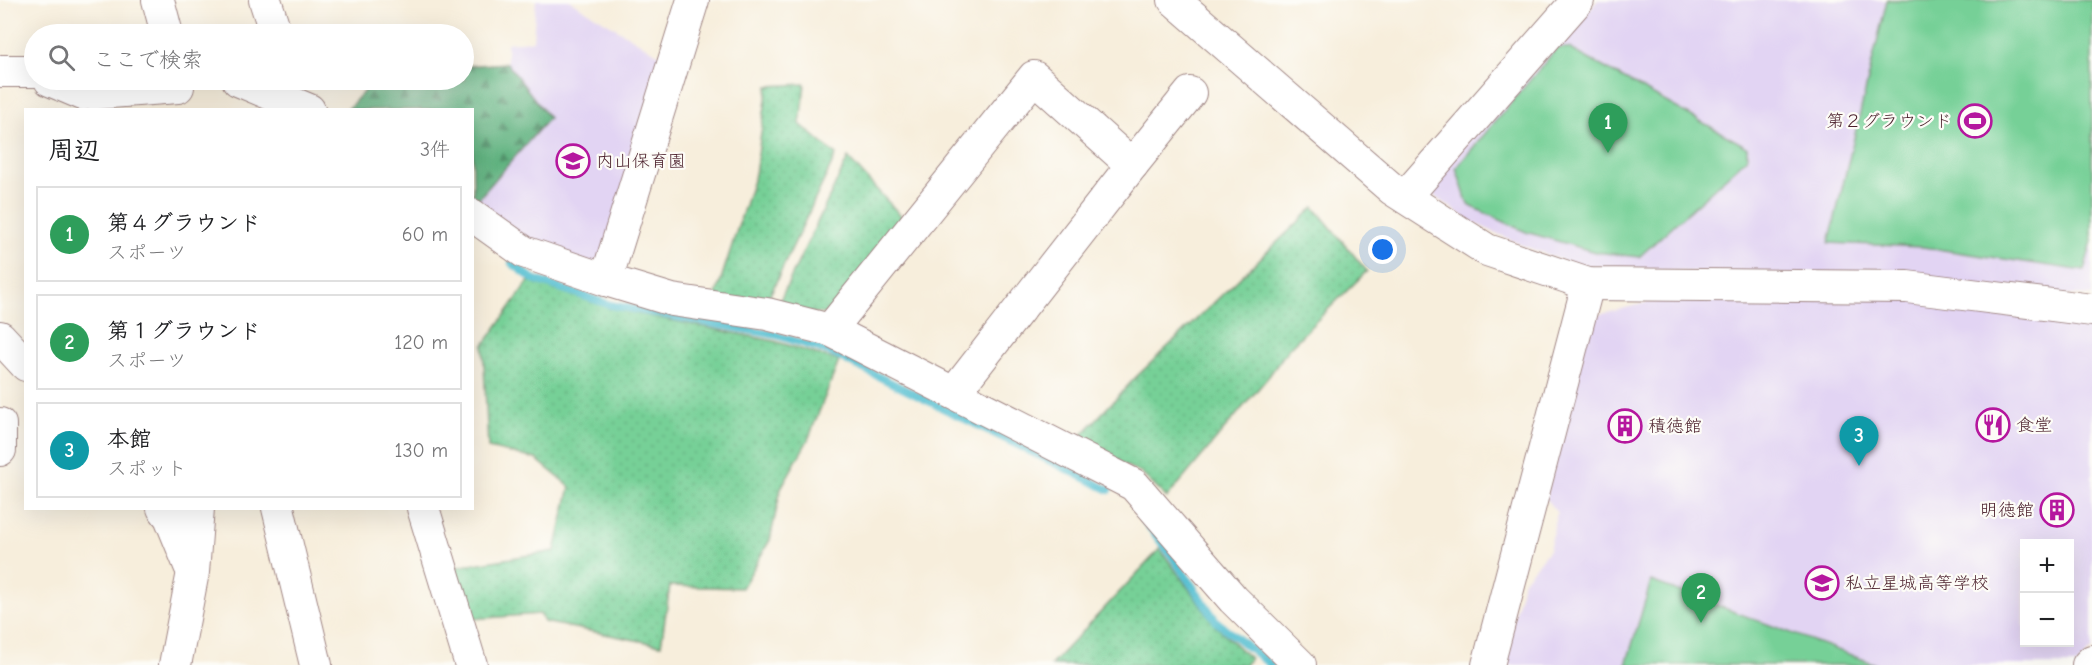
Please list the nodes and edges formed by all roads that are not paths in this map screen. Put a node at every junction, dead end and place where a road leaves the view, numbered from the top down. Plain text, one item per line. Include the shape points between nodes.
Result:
1 (158, 0) edge
2 (265, 0) edge
3 (693, 0) edge
4 (1174, 0) edge
5 (1578, 0) edge
6 (164, 24) edge
7 (273, 24) edge
8 (0, 71) edge
9 (24, 71) edge
10 (73, 90) edge
11 (267, 90) edge
12 (179, 92) edge
13 (1190, 93) dead end
14 (299, 101) edge
15 (1132, 165) junction
16 (1405, 197) junction
17 (474, 216) edge
18 (606, 280) junction
19 (1588, 284) junction
20 (2092, 310) edge
21 (830, 330) junction
22 (0, 337) edge
23 (24, 362) edge
24 (954, 393) junction
25 (0, 424) edge
26 (0, 450) edge
27 (165, 510) edge
28 (198, 510) edge
29 (278, 510) edge
30 (424, 510) edge
31 (193, 572) junction
32 (2092, 661) edge
33 (175, 665) edge
34 (316, 665) edge
35 (471, 665) edge
36 (1300, 665) edge
37 (1488, 665) edge
38 (2088, 665) edge

1 - 6 street
2 - 7 street
3 - 18 street
4 - 16 street
5 - 16 street
8 - 9 street
10 - 12 street via 82,94
11 - 14 street
13 - 15 street
15 - 21 street via 1034,77
15 - 24 street
16 - 19 street via 1487,250
17 - 18 street via 524,252
18 - 21 street via 672,300 767,314
19 - 20 street via 1907,288
19 - 37 street
21 - 24 street
22 - 23 street
24 - 36 street via 1134,485 1233,599
25 - 26 street
27 - 31 street
28 - 31 street
29 - 34 street
30 - 35 street
31 - 33 street
32 - 38 street

